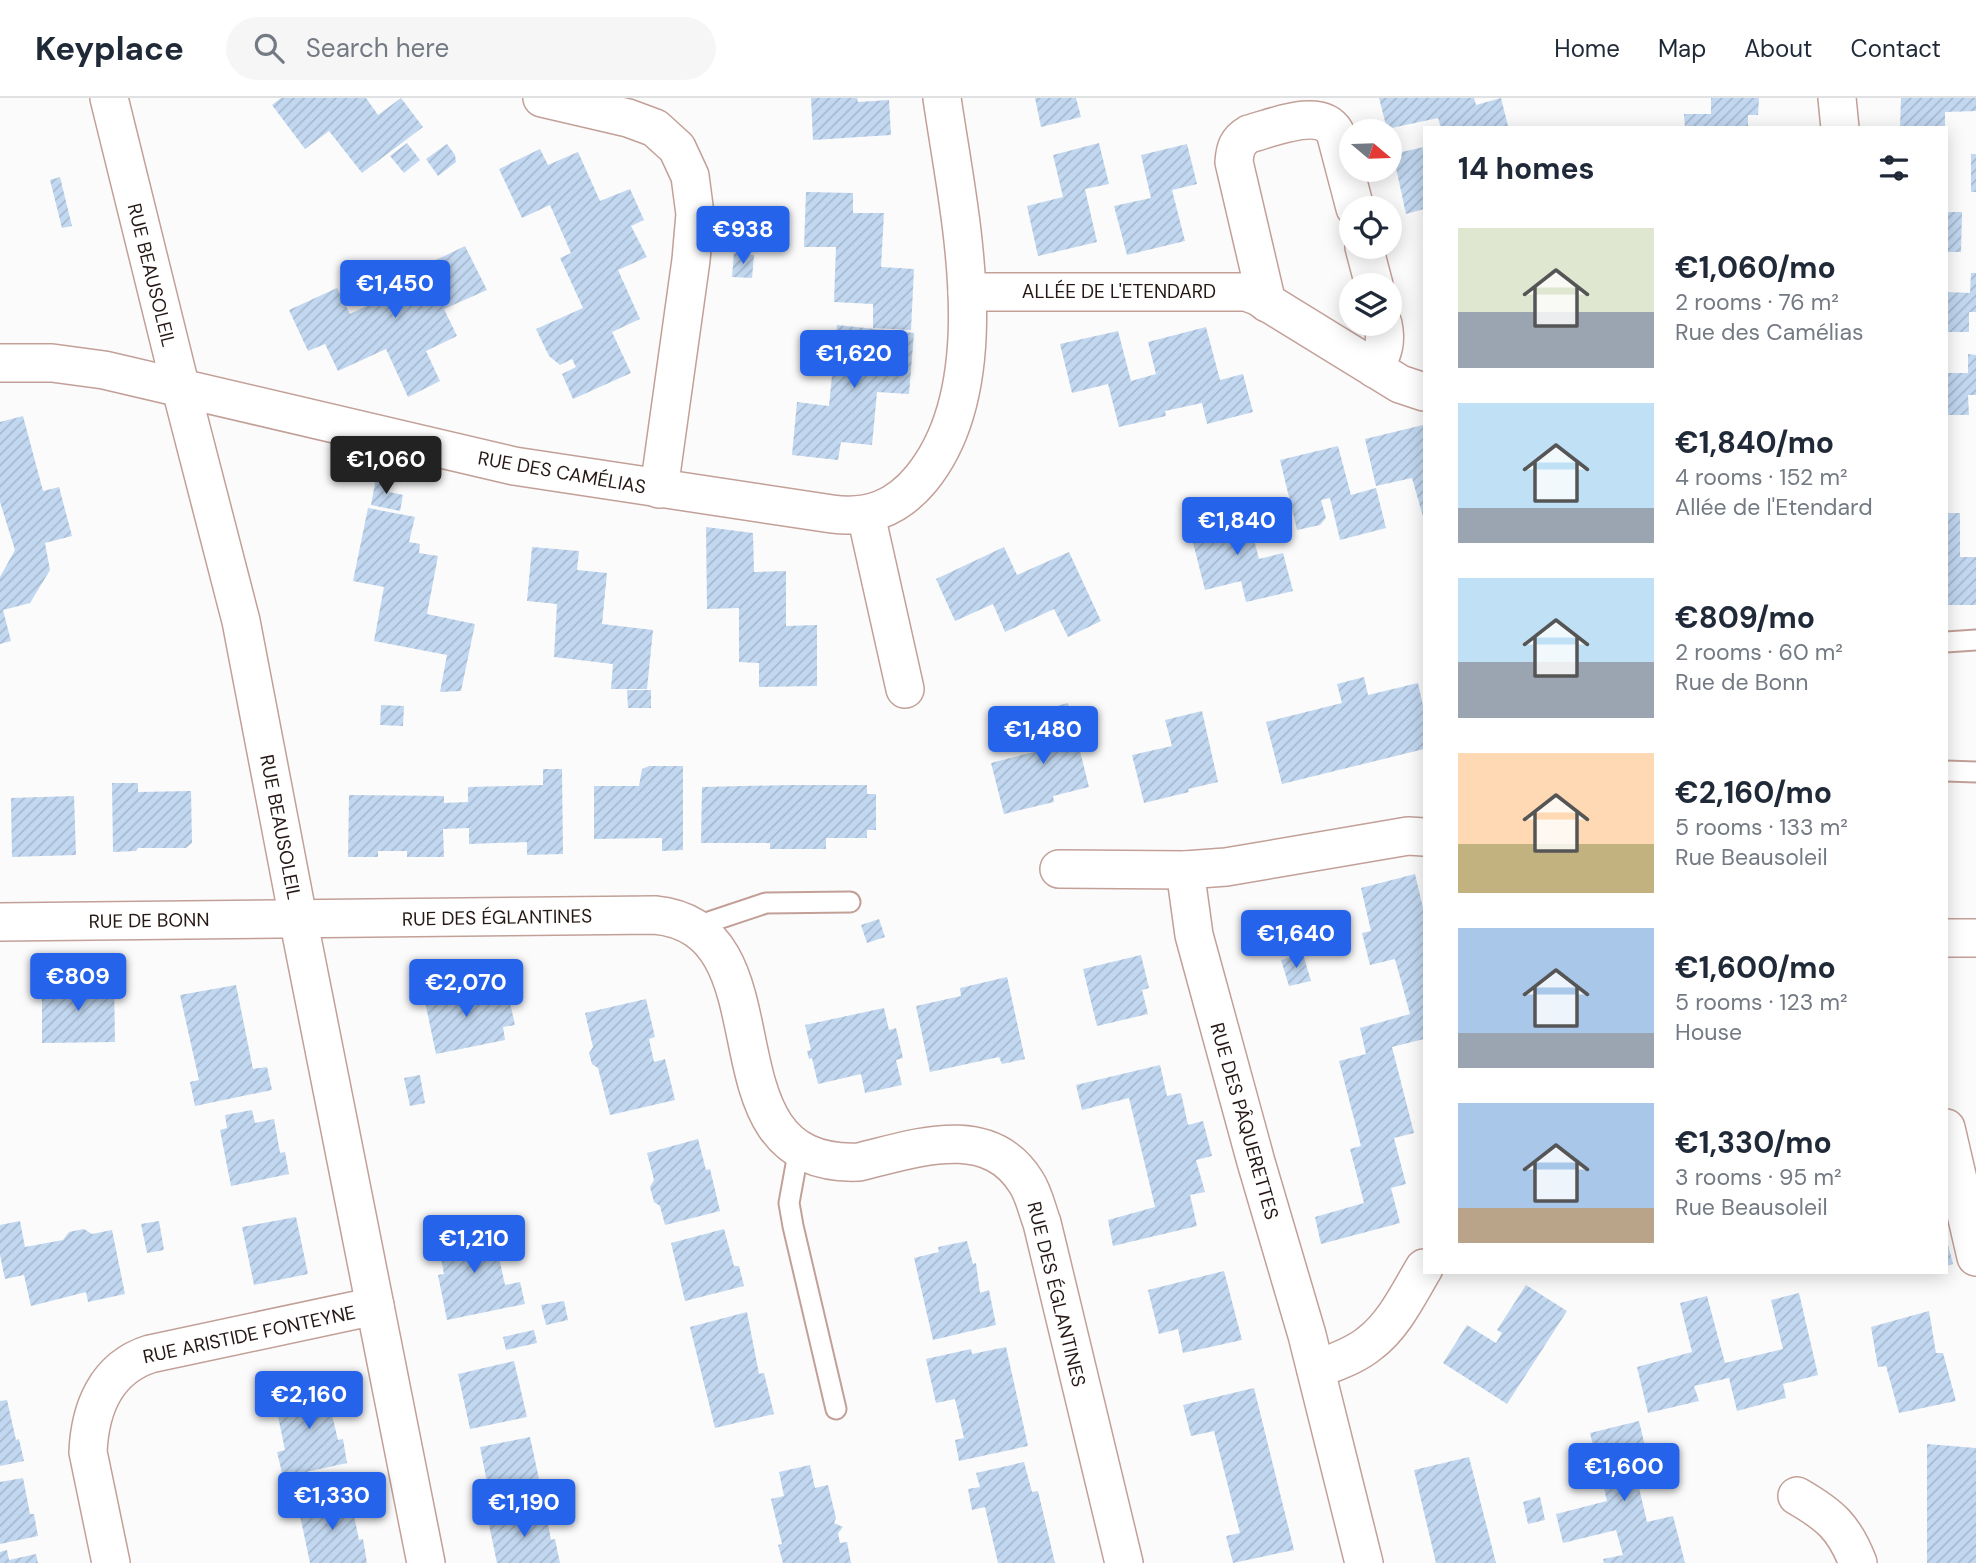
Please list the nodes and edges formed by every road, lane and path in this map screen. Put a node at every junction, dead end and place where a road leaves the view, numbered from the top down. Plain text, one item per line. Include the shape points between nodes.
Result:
1 (109, 98) edge
2 (542, 98) edge
3 (942, 98) edge
4 (1838, 98) edge
5 (1840, 126) edge
6 (1351, 196) edge
7 (967, 292) junction
8 (1267, 303) junction
9 (1385, 336) edge
10 (0, 363) edge
11 (1375, 369) junction
12 (181, 390) junction
13 (1423, 392) edge
14 (659, 489) junction
15 (866, 515) junction
16 (1976, 640) edge
17 (1948, 642) edge
18 (905, 689) dead end
19 (1948, 771) edge
20 (1976, 772) edge
21 (1423, 836) edge
22 (1059, 869) dead end
23 (1185, 870) junction
24 (850, 902) dead end
25 (298, 918) junction
26 (0, 922) edge
27 (694, 927) junction
28 (1948, 938) edge
29 (1976, 938) edge
30 (1948, 1137) edge
31 (799, 1148) junction
32 (1976, 1257) edge
33 (1423, 1270) edge
34 (375, 1306) junction
35 (1317, 1370) junction
36 (836, 1409) dead end
37 (1797, 1496) dead end
38 (111, 1563) edge
39 (426, 1563) edge
40 (1124, 1563) edge
41 (1364, 1563) edge
42 (1858, 1563) edge

1 - 12 street, RUE BEAUSOLEIL
2 - 14 street via 655,128 677,148 690,176 695,214 691,260
3 - 7 street
4 - 5 street
6 - 8 street via 1335,132 1327,122 1311,118 1242,138 1234,162
7 - 8 street, ALLÉE DE L'ETENDARD via 1234,291
7 - 15 street via 965,358 943,443 923,477 905,496
8 - 11 street, ALLÉE DE L'ETENDARD
9 - 11 street
10 - 12 street, RUE DES CAMÉLIAS via 77,366
11 - 13 street, ALLÉE DE L'ETENDARD
12 - 14 street, RUE DES CAMÉLIAS via 502,463
12 - 25 street, RUE BEAUSOLEIL via 242,621
14 - 15 street, RUE DES CAMÉLIAS
15 - 18 street
16 - 17 lane
19 - 20 lane
21 - 23 street
22 - 23 street
23 - 35 street, RUE DES PÂQUERETTES via 1194,935
24 - 27 lane via 766,903
25 - 26 street, RUE DE BONN
25 - 27 street, RUE DES ÉGLANTINES via 655,915
25 - 34 street, RUE BEAUSOLEIL
27 - 31 street, RUE DES ÉGLANTINES via 713,942 731,974 764,1108 777,1129
28 - 29 street
30 - 32 street
31 - 36 lane via 789,1203
31 - 40 street, RUE DES ÉGLANTINES via 824,1158 859,1162 938,1144 964,1144 991,1151 1026,1182 1042,1223
33 - 35 street via 1381,1334 1355,1353
34 - 38 street, RUE ARISTIDE FONTEYNE via 163,1351 122,1367 98,1401 88,1452
34 - 39 street, RUE BEAUSOLEIL
35 - 41 street, RUE DES PÂQUERETTES
37 - 42 street via 1840,1527

